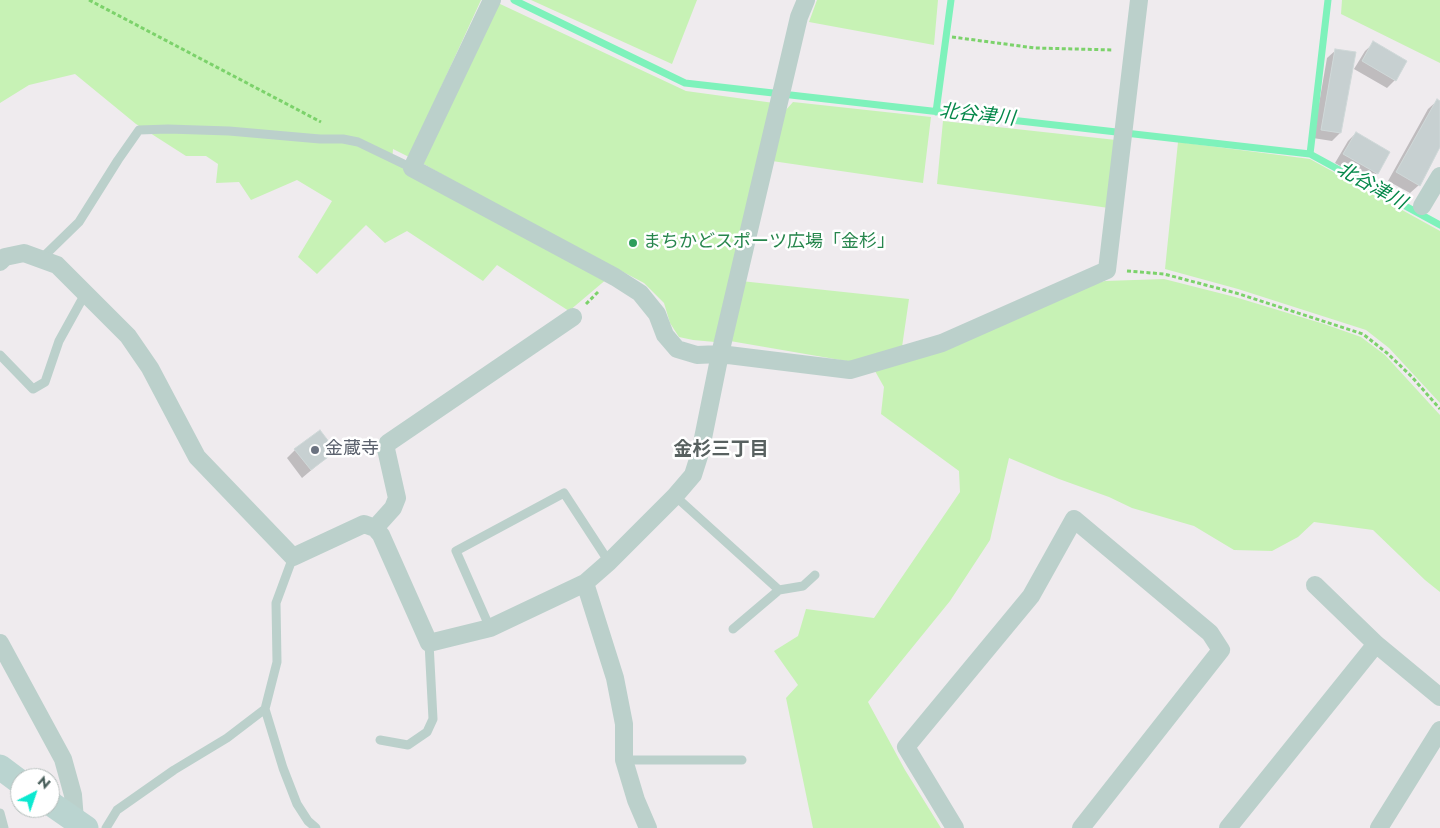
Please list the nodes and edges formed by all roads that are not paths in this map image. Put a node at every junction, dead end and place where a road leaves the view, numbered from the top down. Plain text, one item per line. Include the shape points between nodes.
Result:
1 (492, 0) edge
2 (806, 0) edge
3 (1139, 0) edge
4 (412, 168) junction
5 (1440, 176) edge
6 (1422, 206) dead end
7 (41, 259) junction
8 (0, 262) edge
9 (85, 294) junction
10 (573, 317) road end
11 (720, 354) junction
12 (0, 355) edge
13 (675, 496) junction
14 (374, 528) junction
15 (293, 557) junction
16 (609, 562) junction
17 (815, 575) dead end
18 (585, 583) junction
19 (1315, 585) dead end
20 (779, 590) junction
21 (490, 628) junction
22 (733, 629) dead end
23 (0, 643) edge
24 (429, 644) junction
25 (1376, 644) junction
26 (1440, 697) edge
27 (265, 709) junction
28 (1440, 730) edge
29 (380, 740) dead end
30 (624, 760) junction
31 (742, 760) dead end
32 (60, 810) edge
33 (0, 813) edge
34 (81, 824) edge
35 (4, 828) edge
36 (106, 828) edge
37 (316, 828) edge
38 (648, 828) edge
39 (955, 828) edge
40 (1081, 828) edge
41 (1228, 828) edge
42 (1379, 828) edge

1 - 4 street
2 - 11 street via 799,17
3 - 11 street via 1107,270 942,343 850,370
4 - 7 lane via 358,142 343,139 139,130 79,222
4 - 11 street via 640,293 657,314 665,335 677,349 696,355
5 - 6 street
7 - 8 street via 24,253 5,257
7 - 9 street via 57,265
9 - 12 lane via 59,341 45,382 33,389
9 - 15 street via 128,336 150,368 198,456
10 - 14 street via 388,443 386,449 397,498
11 - 13 street via 700,453 693,475
13 - 16 street
13 - 20 lane
14 - 15 street via 364,524
14 - 24 street via 381,535
15 - 27 lane via 276,603 277,662
16 - 18 street
16 - 21 lane via 564,493 456,551
17 - 20 lane via 803,586
18 - 21 street
18 - 30 street via 615,678 624,724
19 - 25 street
20 - 22 lane
21 - 24 street
23 - 34 street via 63,759
24 - 29 lane via 433,719 427,732 408,745
25 - 26 street
25 - 41 street
27 - 36 lane via 227,738 117,810
27 - 37 lane via 297,804
28 - 42 street
30 - 31 lane
30 - 38 street
32 - 34 main road
33 - 35 lane
39 - 40 street via 906,747 1031,596 1074,519 1210,633 1221,650

